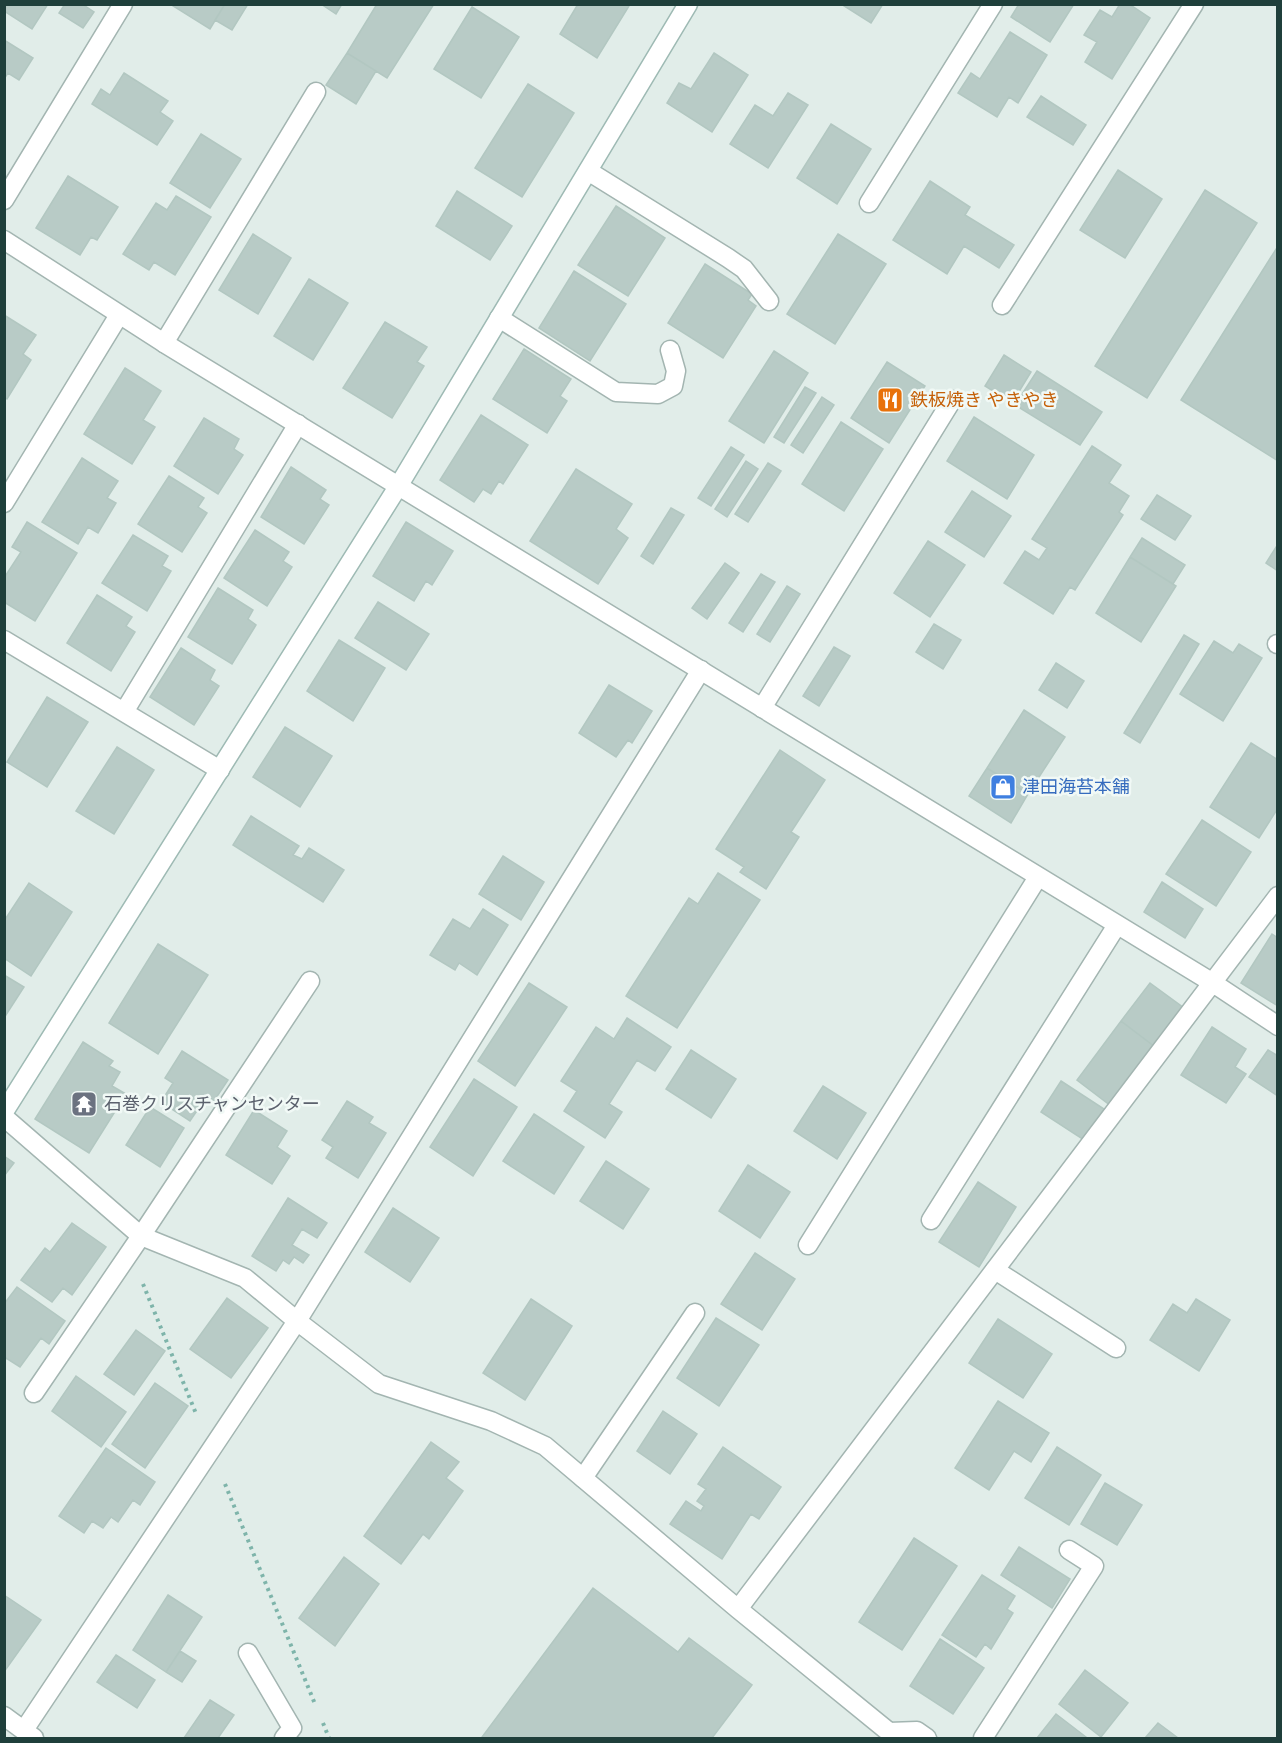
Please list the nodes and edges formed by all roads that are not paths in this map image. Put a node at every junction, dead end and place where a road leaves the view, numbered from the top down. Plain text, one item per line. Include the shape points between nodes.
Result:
1 (123, 4) edge
2 (688, 4) edge
3 (993, 4) edge
4 (1194, 4) edge
5 (316, 92) dead end
6 (588, 171) junction
7 (4, 200) edge
8 (869, 203) dead end
9 (4, 240) edge
10 (769, 301) dead end
11 (1002, 305) dead end
12 (119, 315) junction
13 (499, 318) junction
14 (164, 343) junction
15 (670, 350) dead end
16 (952, 400) dead end
17 (298, 424) junction
18 (399, 485) junction
19 (4, 504) edge
20 (4, 640) edge
21 (701, 670) junction
22 (762, 708) junction
23 (124, 712) junction
24 (220, 770) junction
25 (1038, 877) junction
26 (1278, 896) edge
27 (1118, 925) junction
28 (310, 981) dead end
29 (1213, 983) junction
30 (1278, 1026) edge
31 (4, 1112) edge
32 (4, 1117) edge
33 (931, 1220) dead end
34 (141, 1236) junction
35 (807, 1245) dead end
36 (996, 1270) junction
37 (695, 1313) dead end
38 (297, 1321) junction
39 (1116, 1348) dead end
40 (34, 1393) dead end
41 (584, 1478) junction
42 (1069, 1550) dead end
43 (738, 1609) junction
44 (248, 1653) dead end
45 (4, 1716) edge
46 (29, 1734) edge
47 (887, 1735) edge
48 (284, 1738) edge
49 (927, 1738) edge
50 (983, 1738) edge

1 - 7 street
2 - 6 street
3 - 8 street
4 - 11 street
5 - 14 street
6 - 10 street via 728,258 744,270
6 - 13 street
9 - 12 street
12 - 14 street
12 - 19 street
13 - 15 street via 616,392 658,393 673,386 676,371
13 - 18 street
14 - 17 street
16 - 22 street
17 - 18 street
17 - 23 street
18 - 21 street
18 - 24 street
20 - 23 street
21 - 22 street
21 - 38 street
22 - 25 street
23 - 24 street
24 - 31 street
25 - 27 street
25 - 35 street
26 - 29 street
27 - 29 street
27 - 33 street
28 - 34 street
29 - 30 street
29 - 36 street
32 - 34 street
34 - 38 street via 245,1278
34 - 40 street
36 - 39 street
36 - 43 street
37 - 41 street
38 - 41 street via 379,1384 502,1426 545,1446
38 - 46 street
41 - 43 street
42 - 50 street via 1094,1566
43 - 47 street
44 - 48 street via 292,1728
45 - 46 street
47 - 49 street via 918,1731

